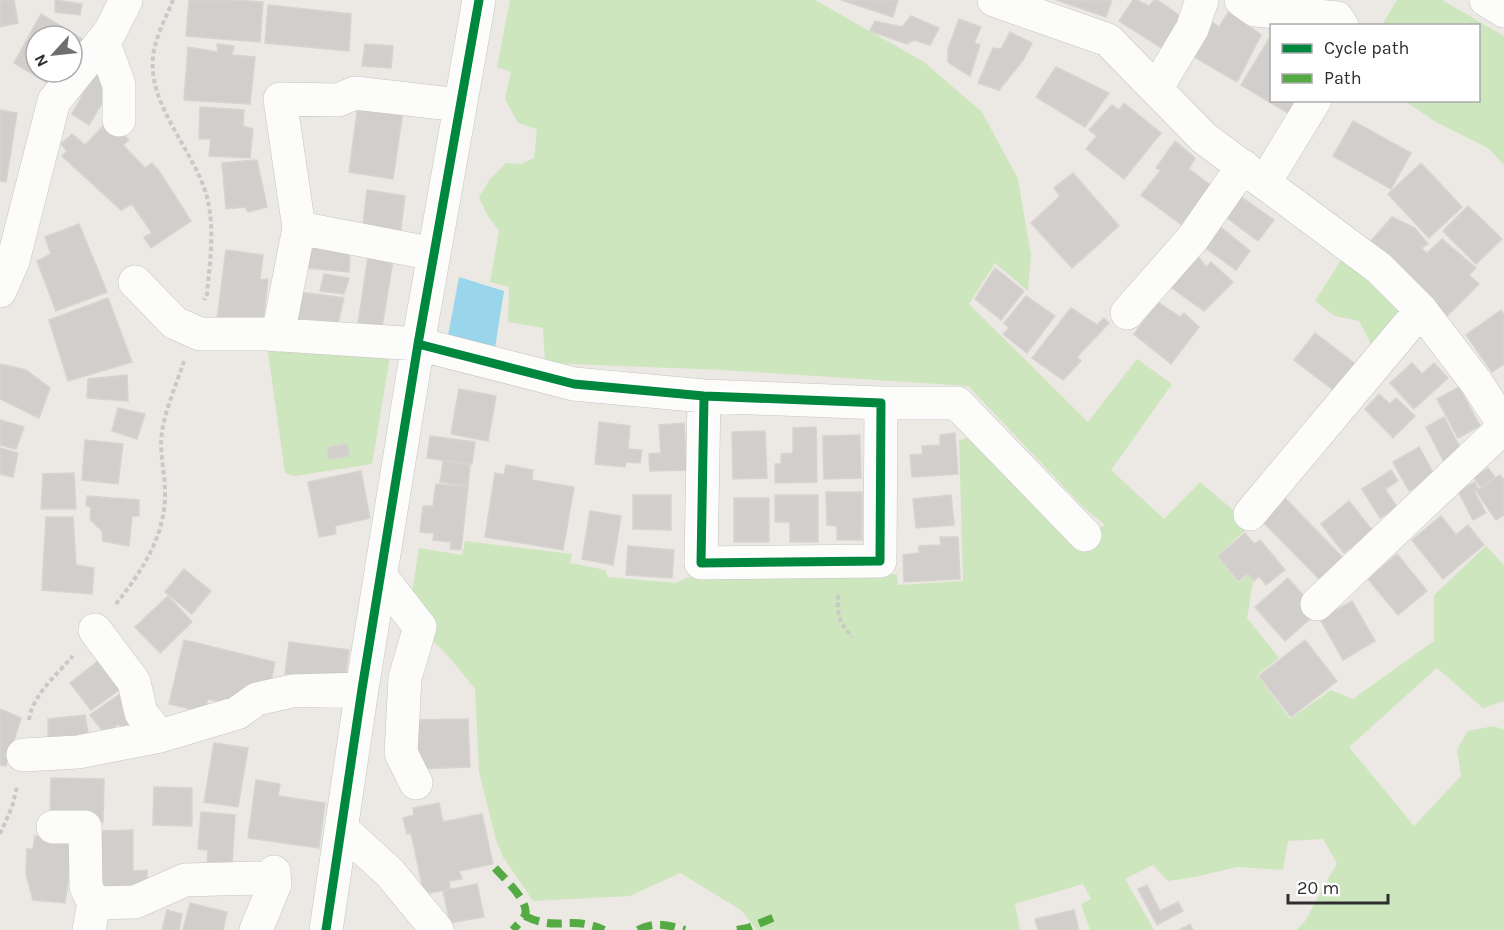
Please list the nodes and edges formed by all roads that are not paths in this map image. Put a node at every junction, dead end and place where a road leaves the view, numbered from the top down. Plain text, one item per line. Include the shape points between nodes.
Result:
1 (126, 0) edge
2 (479, 0) edge
3 (993, 0) edge
4 (1202, 0) edge
5 (1241, 0) edge
6 (1486, 0) edge
7 (1504, 11) edge
8 (1341, 24) edge
9 (103, 41) junction
10 (1156, 89) junction
11 (1314, 102) edge
12 (460, 105) junction
13 (119, 120) dead end
14 (1254, 174) junction
15 (299, 228) junction
16 (434, 254) junction
17 (135, 282) dead end
18 (0, 291) edge
19 (1421, 310) junction
20 (1127, 313) dead end
21 (278, 335) junction
22 (418, 344) junction
23 (704, 396) junction
24 (881, 403) junction
25 (1504, 426) edge
26 (1250, 514) dead end
27 (1085, 535) dead end
28 (381, 577) junction
29 (1317, 604) dead end
30 (94, 630) road end
31 (362, 689) junction
32 (160, 736) junction
33 (23, 755) road end
34 (416, 783) dead end
35 (53, 827) dead end
36 (342, 829) junction
37 (91, 916) edge
38 (256, 930) edge
39 (326, 930) edge
40 (437, 930) edge

1 - 9 street
2 - 12 street
3 - 10 street via 1108,40
4 - 10 street via 1192,28
5 - 8 street via 1256,10 1337,18
6 - 7 street
9 - 13 street via 120,85
9 - 18 street via 54,101 13,261
10 - 14 street via 1204,138
11 - 14 street
12 - 15 street via 355,93 338,100 280,99
12 - 16 street
14 - 19 street via 1379,268
14 - 20 street
15 - 16 street
15 - 21 street
16 - 22 street
17 - 21 street via 175,323 200,334
19 - 25 street
19 - 26 street
21 - 22 street
22 - 23 street via 574,384
22 - 28 street
23 - 24 street
23 - 24 street via 701,563 880,561
24 - 27 street via 957,403
25 - 29 street
28 - 31 street
28 - 34 street via 420,627 405,678 401,753
30 - 32 street via 134,682 141,713
31 - 32 street via 292,691 257,699 237,713
31 - 36 street
32 - 33 street via 78,752
35 - 37 street via 86,827 86,886
36 - 39 street
36 - 40 street via 390,873
37 - 38 street via 185,880 265,875 274,884

